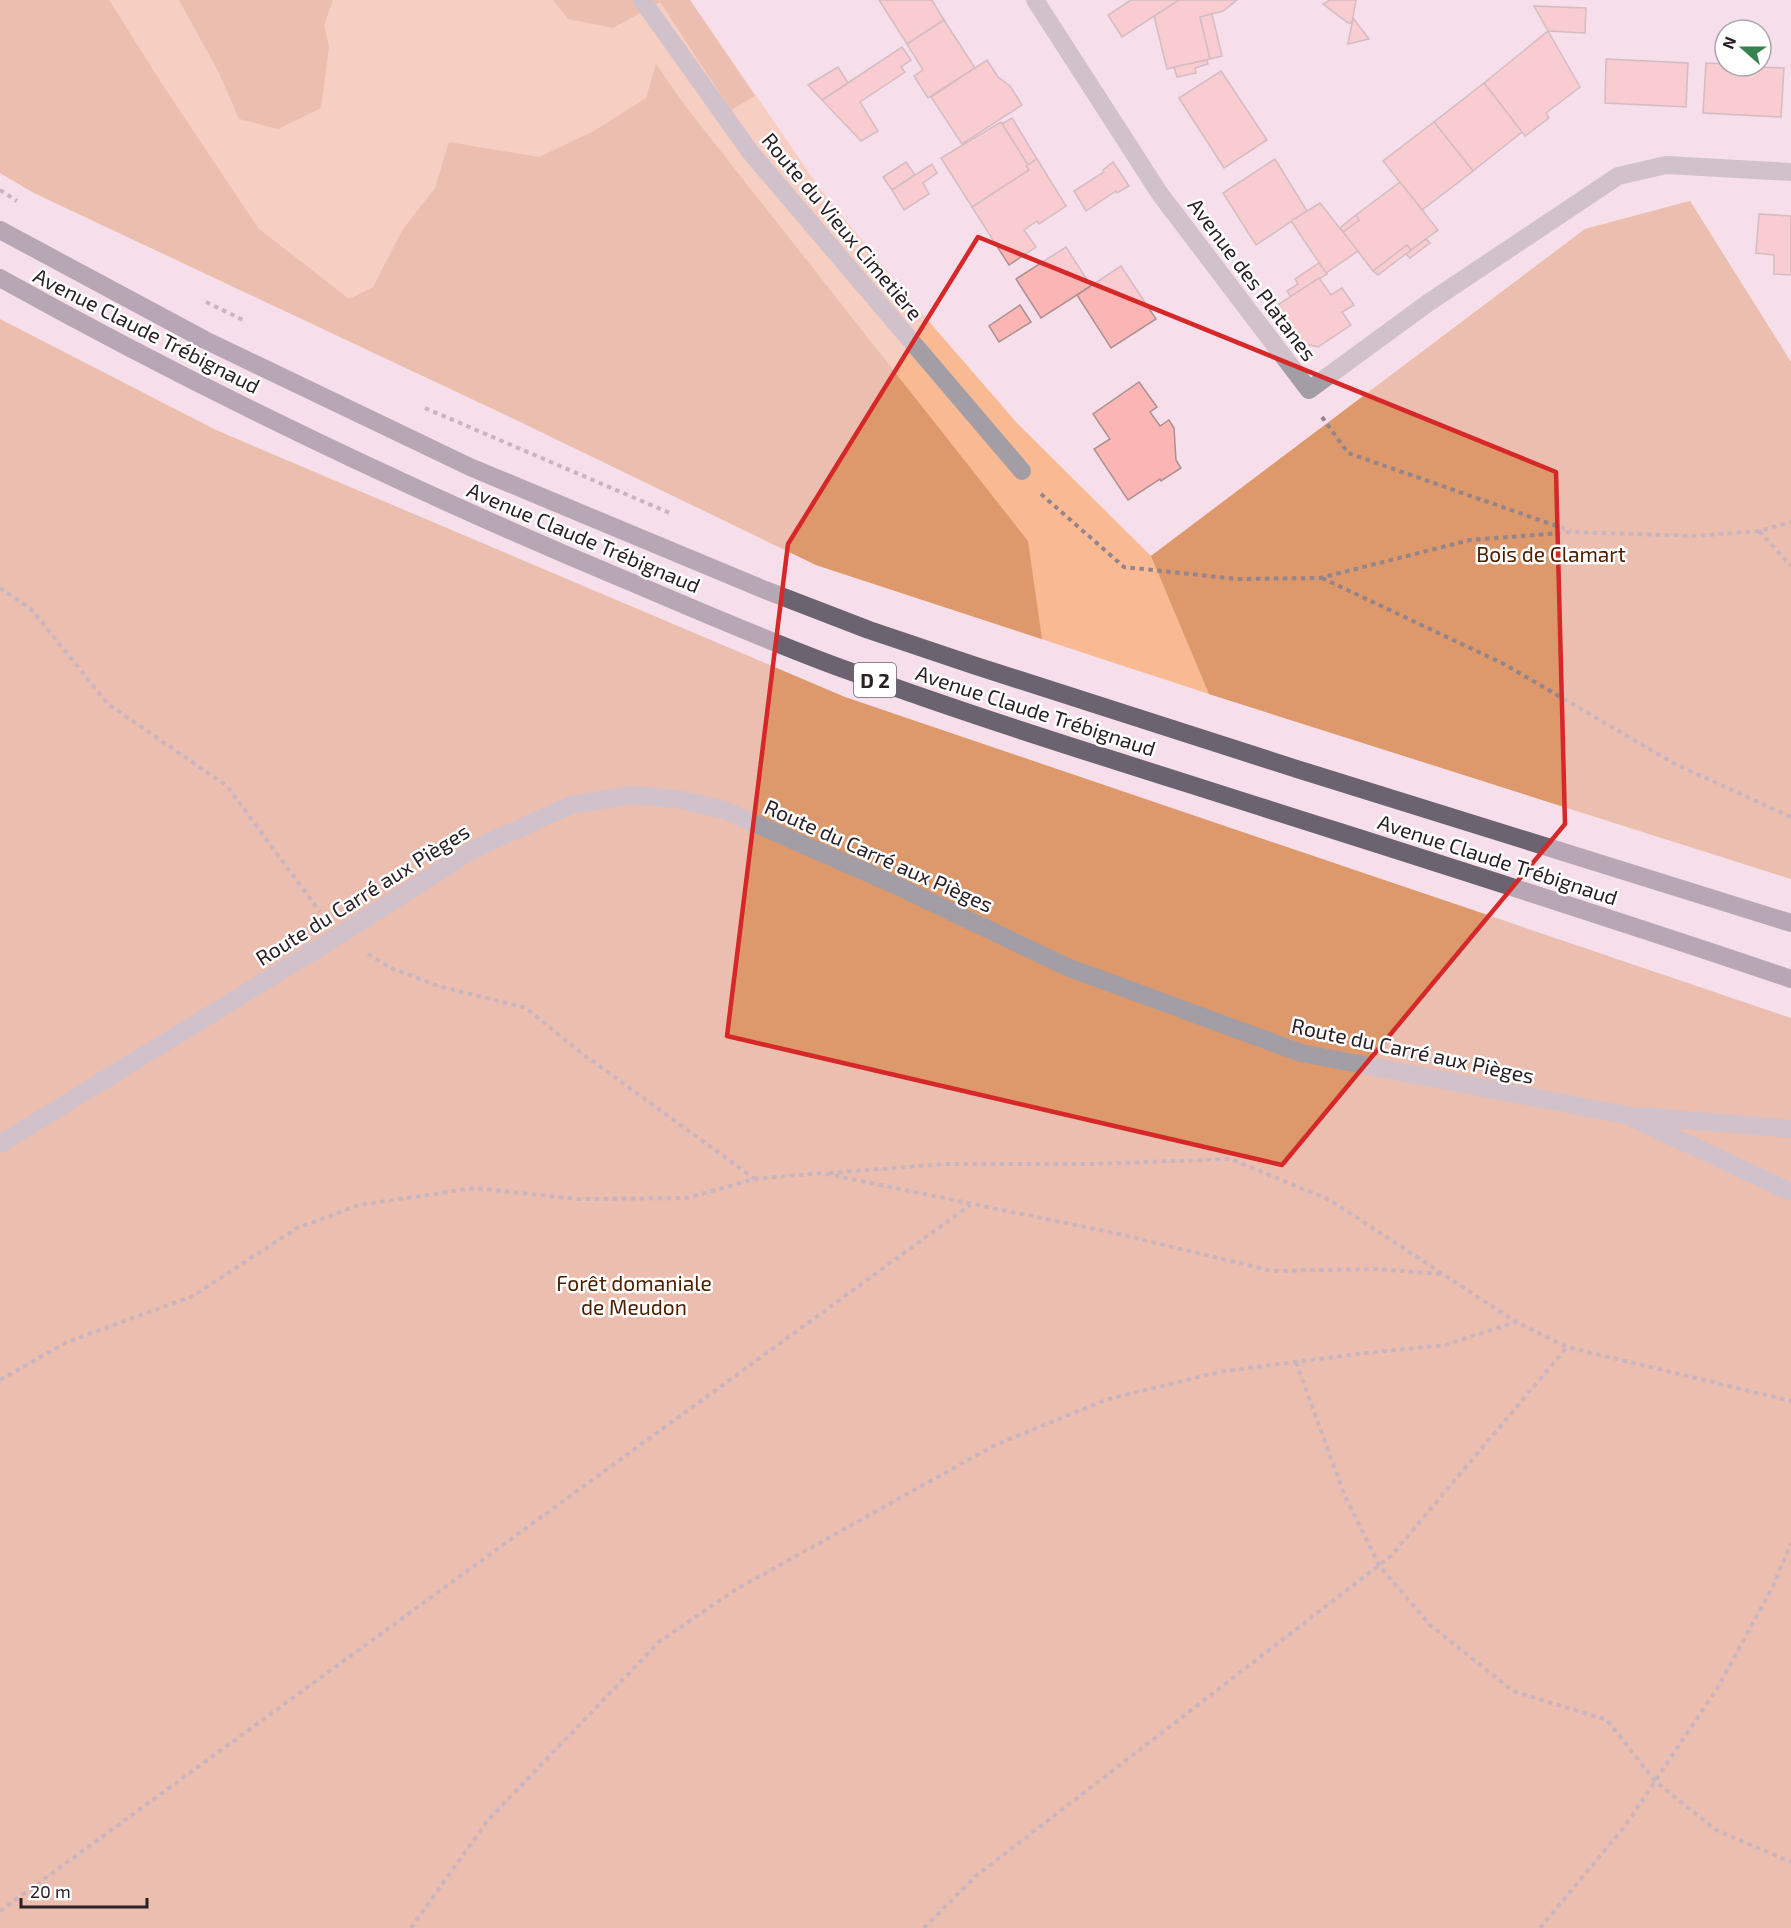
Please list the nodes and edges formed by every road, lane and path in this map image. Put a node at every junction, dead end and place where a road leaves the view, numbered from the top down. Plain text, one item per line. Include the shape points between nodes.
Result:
1 (642, 0) edge
2 (1035, 0) edge
3 (1791, 172) edge
4 (0, 190) edge
5 (20, 202) dead end
6 (0, 230) edge
7 (0, 278) edge
8 (201, 299) dead end
9 (253, 325) dead end
10 (1309, 390) junction
11 (422, 406) dead end
12 (1022, 471) joint
13 (677, 517) dead end
14 (1791, 522) edge
15 (1759, 531) junction
16 (1574, 532) junction
17 (1791, 566) edge
18 (1320, 578) junction
19 (0, 588) edge
20 (1791, 817) edge
21 (1791, 923) edge
22 (338, 936) junction
23 (1791, 979) edge
24 (1626, 1115) junction
25 (1791, 1129) edge
26 (0, 1144) edge
27 (822, 1173) junction
28 (755, 1179) junction
29 (1791, 1192) edge
30 (970, 1205) junction
31 (1442, 1274) junction
32 (1516, 1322) junction
33 (1567, 1347) junction
34 (1296, 1362) junction
35 (0, 1380) edge
36 (1791, 1401) edge
37 (1791, 1544) edge
38 (1379, 1565) junction
39 (1655, 1781) junction
40 (1791, 1862) edge
41 (0, 1911) edge
42 (411, 1928) edge
43 (924, 1928) edge
44 (1540, 1928) edge

1 - 12 street, Route du Vieux Cimetière via 751,153
2 - 10 street, Avenue des Platanes via 1160,194
3 - 10 street, Avenue des Platanes via 1666,165 1618,176 1428,303
4 - 5 path
6 - 21 main road, Avenue Claude Trébignaud / D 2 via 205,340 470,467 765,590 996,672
7 - 23 main road, Avenue Claude Trébignaud / D 2 via 227,398 394,479 525,538 817,658 999,723
8 - 9 path
10 - 16 path via 1348,453
11 - 13 path
12 - 18 path via 1046,500 1124,567 1237,579
14 - 15 path
15 - 16 path via 1693,536
15 - 17 path
16 - 18 path via 1470,540
18 - 20 path via 1504,664 1675,764
19 - 22 path via 31,609 108,704 227,786
22 - 24 street, Route du Carré aux Pièges via 474,849 571,805 631,795 678,799 724,810 1067,967 1300,1053
22 - 26 street, Route du Carré aux Pièges
22 - 28 path via 391,968 438,986 526,1008
24 - 25 street
24 - 29 street, Route du Carré aux Pièges
27 - 28 path
27 - 30 path
27 - 31 path via 944,1164 1231,1159 1330,1200
28 - 35 path via 686,1198 577,1199 475,1188 359,1205 297,1228 193,1296 67,1342
30 - 31 path via 1119,1234 1272,1271 1375,1269
30 - 41 path
31 - 32 path
32 - 33 path
32 - 34 path via 1445,1345
33 - 36 path
33 - 38 path
34 - 38 path via 1344,1494
34 - 42 path via 1224,1371 1108,1399 995,1445 735,1590 659,1642 488,1820
37 - 39 path via 1772,1588 1718,1687
38 - 39 path via 1430,1625 1513,1690 1607,1720
38 - 43 path via 976,1876
39 - 40 path via 1716,1830
39 - 44 path via 1625,1826

